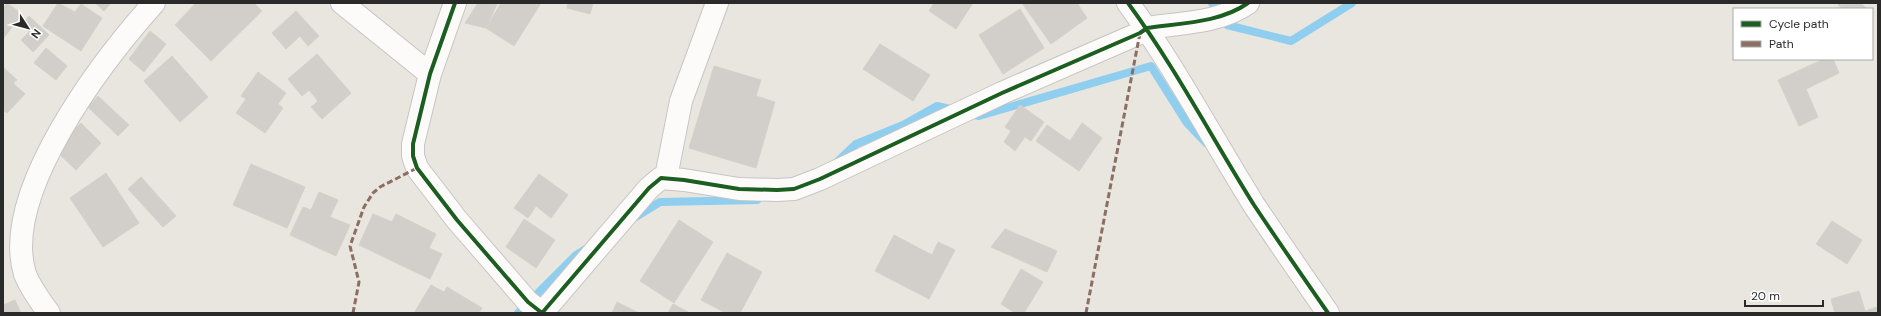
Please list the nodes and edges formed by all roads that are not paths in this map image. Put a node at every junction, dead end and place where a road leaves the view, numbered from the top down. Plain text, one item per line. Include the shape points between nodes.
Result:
1 (154, 3) edge
2 (342, 3) edge
3 (455, 3) edge
4 (717, 3) edge
5 (1128, 3) edge
6 (1248, 3) edge
7 (1147, 28) junction
8 (430, 74) junction
9 (666, 177) junction
10 (49, 313) edge
11 (542, 313) edge
12 (1328, 313) edge

1 - 10 street via 138,20 76,102 42,161 29,194 21,252 25,274
2 - 8 street
3 - 8 street
4 - 9 street via 681,101
5 - 7 street
6 - 7 street via 1238,10 1214,18
7 - 9 street via 1140,34 794,189 739,189
7 - 12 street via 1254,205
8 - 11 street via 413,144 417,168 457,220 523,296
9 - 11 street via 649,188

